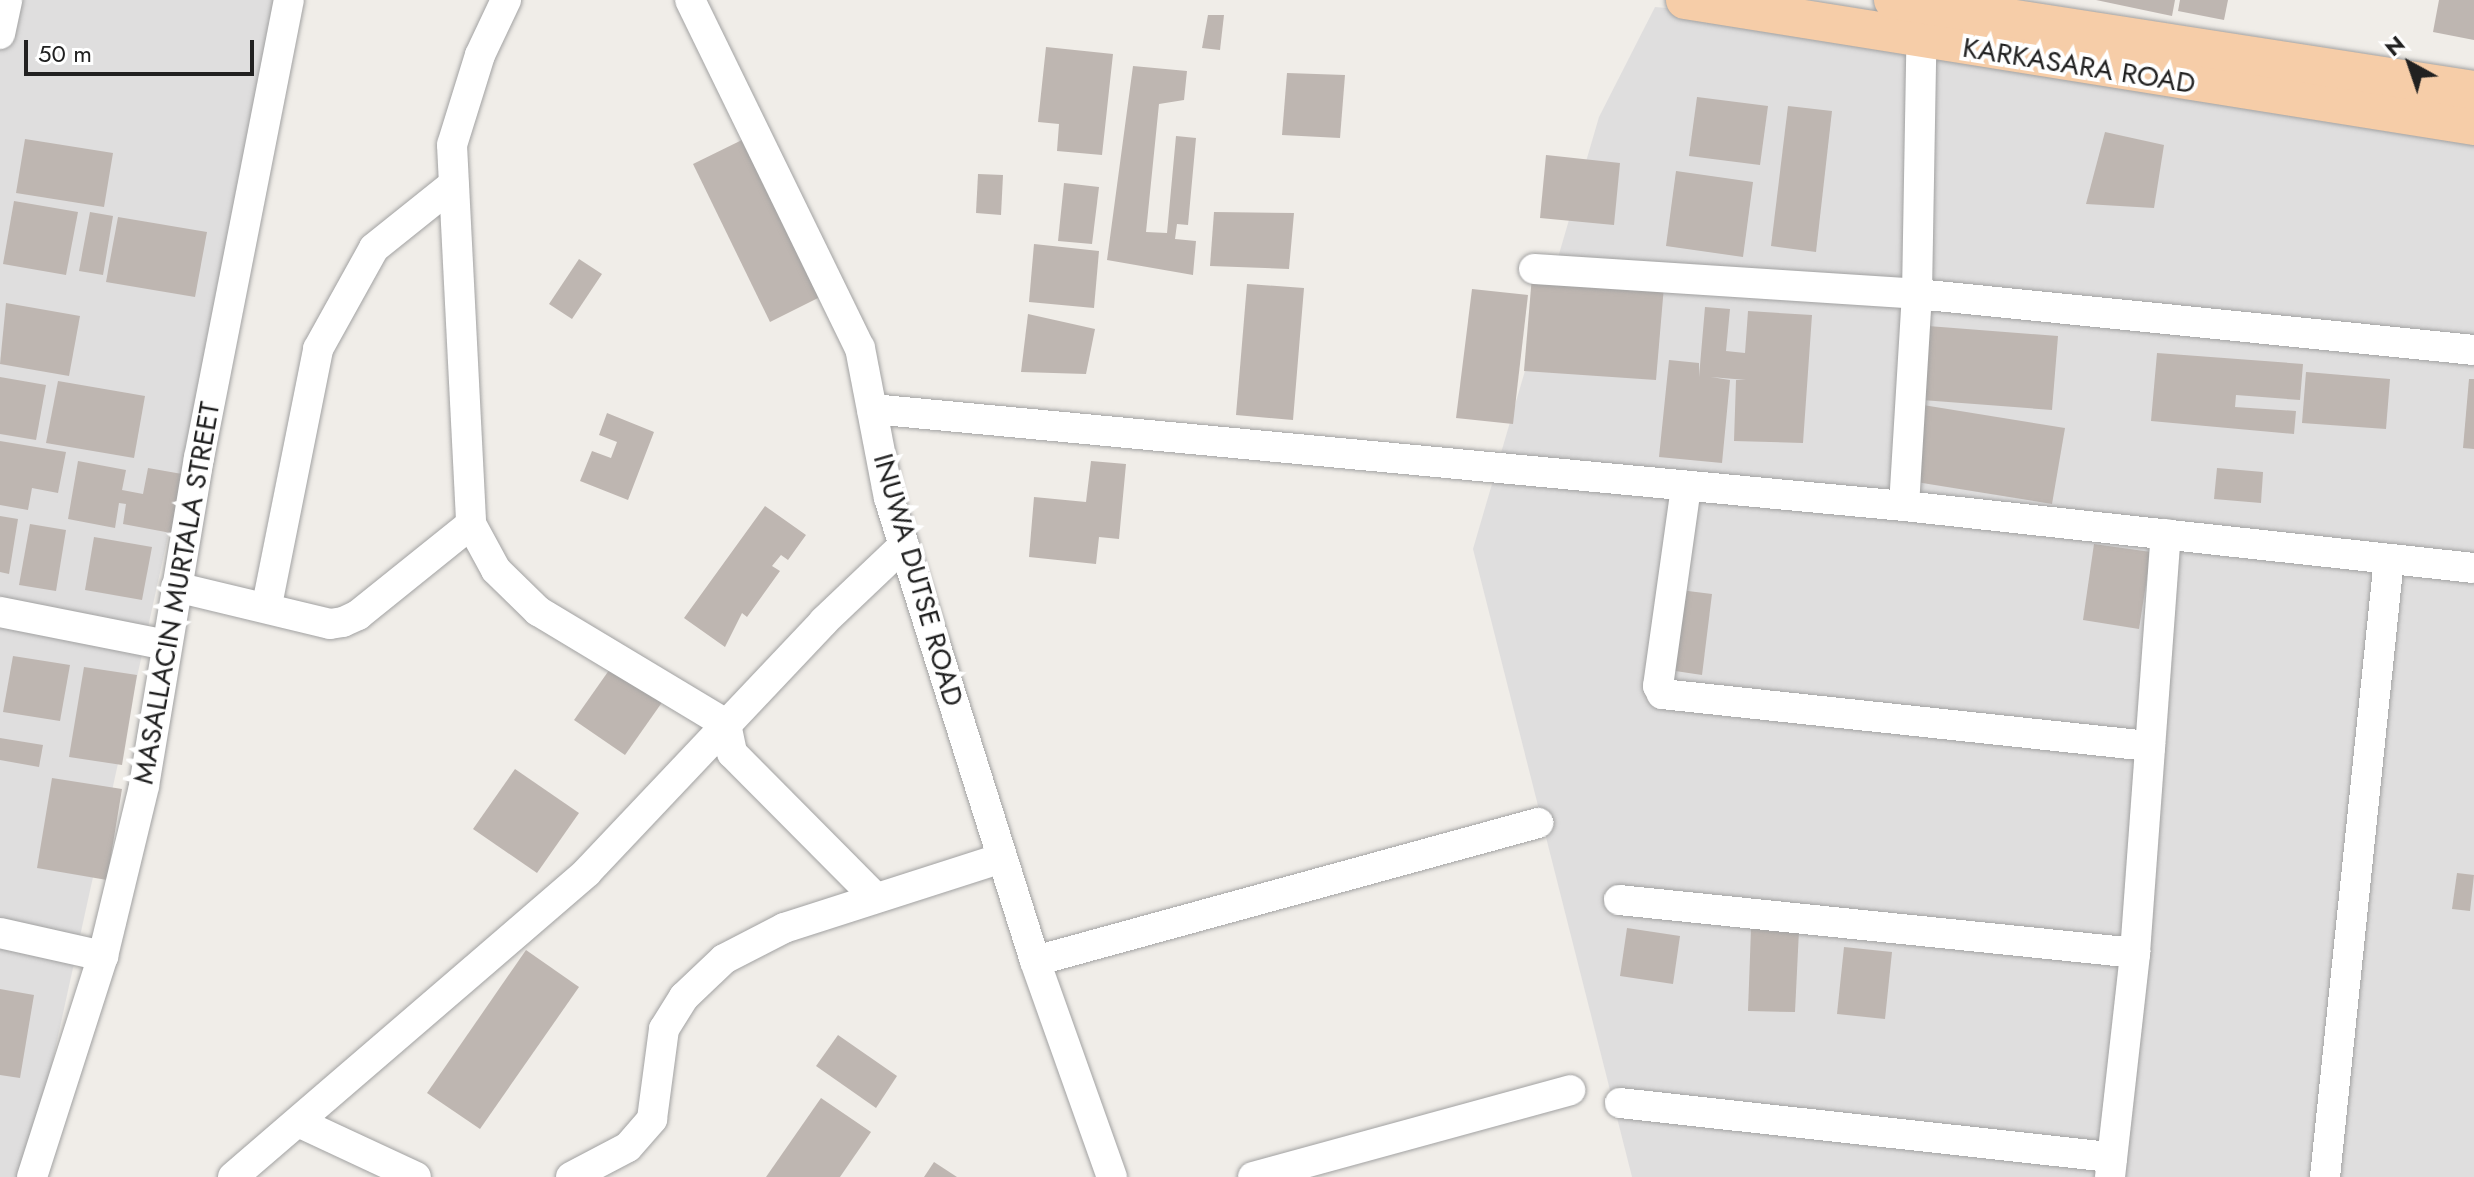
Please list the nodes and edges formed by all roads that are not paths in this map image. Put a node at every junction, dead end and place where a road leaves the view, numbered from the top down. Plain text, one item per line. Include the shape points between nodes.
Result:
1 (7, 0) edge
2 (289, 0) edge
3 (506, 0) edge
4 (690, 0) edge
5 (1685, 0) edge
6 (1912, 16) edge
7 (0, 34) edge
8 (2474, 90) edge
9 (2474, 126) edge
10 (454, 184) junction
11 (1534, 269) dead end
12 (1917, 294) junction
13 (2474, 350) edge
14 (872, 409) junction
15 (1686, 487) junction
16 (1904, 506) junction
17 (471, 524) junction
18 (2166, 534) junction
19 (904, 545) junction
20 (2389, 559) junction
21 (2474, 568) edge
22 (176, 587) junction
23 (267, 605) junction
24 (0, 612) edge
25 (166, 645) junction
26 (726, 724) junction
27 (2150, 746) junction
28 (1538, 823) dead end
29 (1002, 858) junction
30 (874, 896) junction
31 (1619, 900) dead end
32 (0, 933) edge
33 (2135, 953) junction
34 (103, 956) junction
35 (1035, 961) junction
36 (1570, 1090) dead end
37 (1620, 1103) dead end
38 (298, 1122) junction
39 (42, 1145) junction
40 (2111, 1167) edge
41 (32, 1177) edge
42 (52, 1177) edge
43 (233, 1177) edge
44 (416, 1177) edge
45 (571, 1177) edge
46 (1112, 1177) edge
47 (1253, 1177) edge
48 (2325, 1177) edge

1 - 7 street
2 - 22 street, MASALLACIN MURTALA STREET
3 - 10 street via 458,118 452,145
4 - 14 street, INUWA DUTSE ROAD via 846,310
5 - 6 main road, KARKASARA ROAD
6 - 8 main road, KARKASARA ROAD
6 - 9 main road, KARKASARA ROAD
6 - 12 street
10 - 17 street
10 - 23 street via 374,248 318,349
11 - 12 street
12 - 13 street
12 - 16 street
14 - 15 street
14 - 19 street, INUWA DUTSE ROAD
15 - 16 street
15 - 27 street via 1658,686 1662,694
16 - 18 street
17 - 23 street via 343,622 330,624
17 - 26 street via 496,570 538,611
18 - 20 street
18 - 27 street
19 - 26 street
19 - 29 street, INUWA DUTSE ROAD
20 - 21 street
20 - 48 street
22 - 23 street
22 - 25 street, MASALLACIN MURTALA STREET
24 - 25 street
25 - 34 street, MASALLACIN MURTALA STREET via 144,786
26 - 30 street via 732,753
26 - 38 street via 587,872
27 - 33 street
28 - 35 street
29 - 30 street
29 - 35 street, INUWA DUTSE ROAD
30 - 45 street via 784,928 724,959 684,997 664,1029 652,1119 628,1147
31 - 33 street
32 - 34 street
33 - 40 street
34 - 39 street, MASALLACIN MURTALA STREET
35 - 46 street, INUWA DUTSE ROAD
36 - 47 street
37 - 40 street
38 - 43 street
38 - 44 street
39 - 41 street, MASALLACIN MURTALA STREET
39 - 42 street

